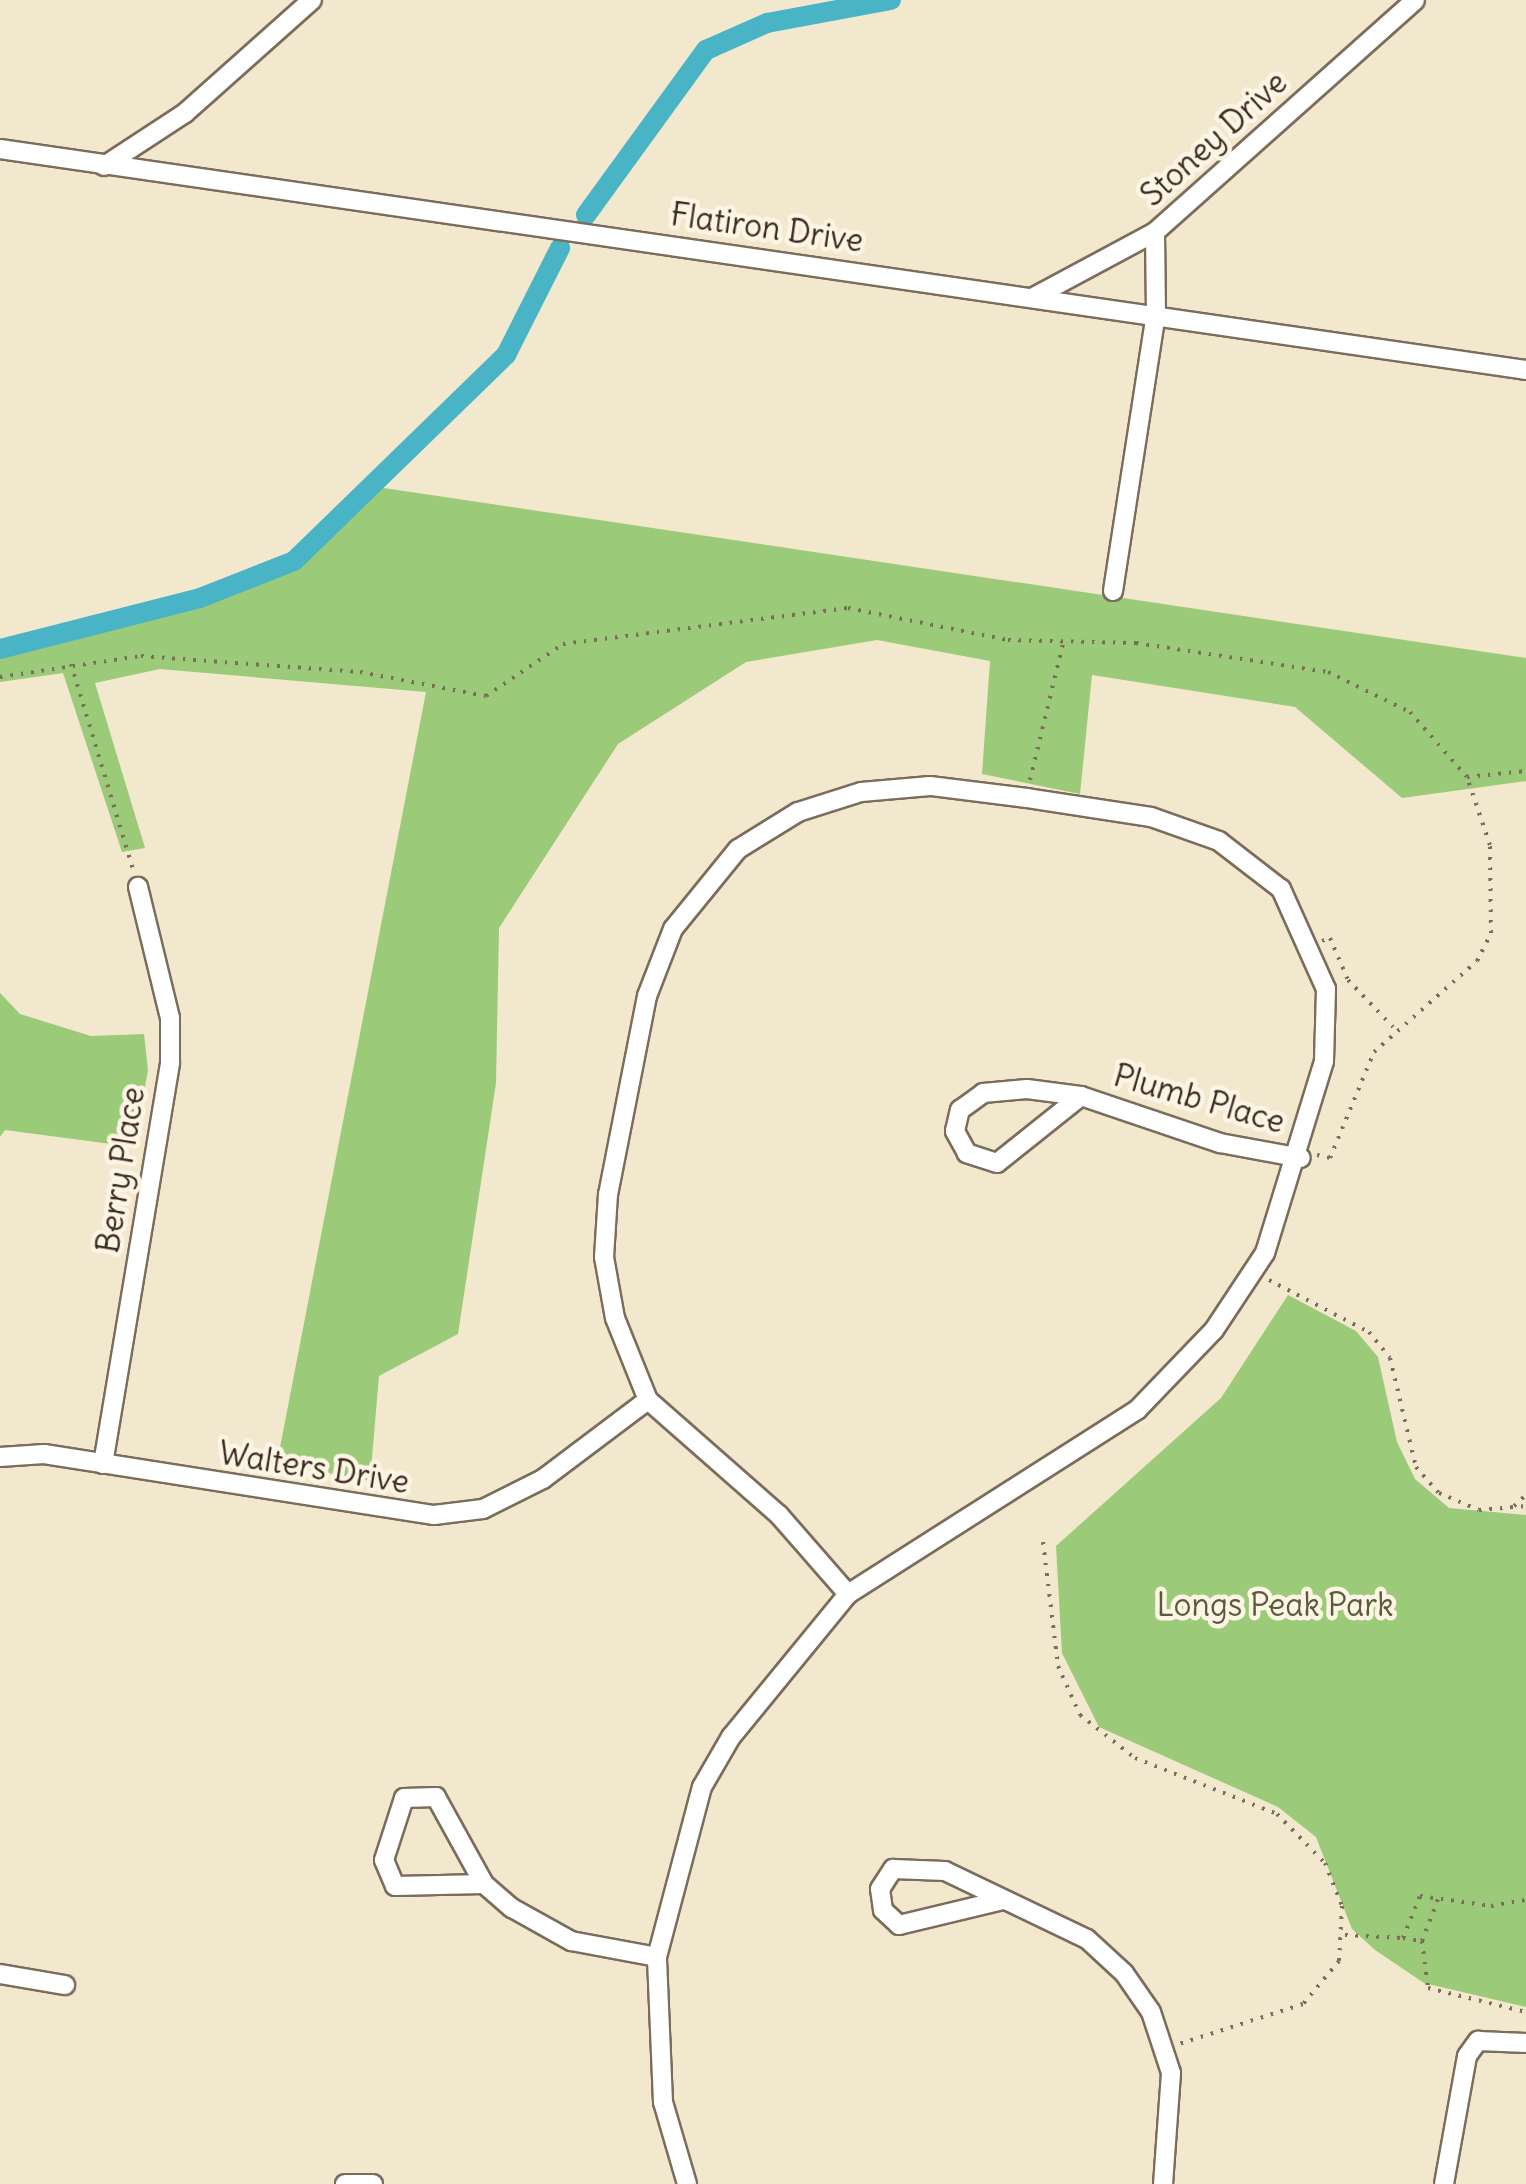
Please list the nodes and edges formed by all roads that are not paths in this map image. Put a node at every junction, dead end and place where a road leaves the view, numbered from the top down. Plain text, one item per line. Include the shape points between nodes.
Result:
1 (312, 0) edge
2 (1416, 0) edge
3 (0, 148) edge
4 (104, 166) junction
5 (1155, 232) junction
6 (1034, 297) junction
7 (1156, 314) junction
8 (1526, 370) edge
9 (1113, 591) dead end
10 (138, 888) dead end
11 (1082, 1096) junction
12 (1309, 1156) junction
13 (648, 1400) junction
14 (0, 1457) edge
15 (103, 1464) junction
16 (848, 1594) junction
17 (484, 1884) junction
18 (1003, 1900) junction
19 (657, 1958) junction
20 (0, 1974) edge
21 (64, 1985) dead end
22 (1526, 2043) edge
23 (345, 2184) edge
24 (372, 2184) edge
25 (688, 2184) edge
26 (1163, 2184) edge
27 (1444, 2184) edge

1 - 4 street via 185,113
2 - 5 street, Stoney Drive
3 - 4 street, Flatiron Drive
4 - 6 street, Flatiron Drive
5 - 6 street, Stoney Drive
5 - 7 street
6 - 7 street, Flatiron Drive
7 - 8 street, Flatiron Drive
7 - 9 street
10 - 15 street, Berry Place via 170,1018 170,1063
11 - 11 street, Plumb Place via 983,1093 960,1110 955,1131 967,1153 996,1163
11 - 12 street, Plumb Place via 1220,1143
12 - 13 street via 1324,1061 1326,990 1300,919 1252,863 1151,817 930,786 861,792 798,812 738,849 691,898 647,996 604,1257 615,1318
12 - 16 street via 1253,1273 1214,1330 1137,1410
13 - 15 street, Walters Drive via 543,1479 483,1509 434,1515
13 - 16 street via 779,1514
14 - 15 street, Walters Drive
16 - 19 street via 777,1672 702,1788
17 - 17 street via 436,1797 404,1798 384,1860 396,1886
17 - 19 street via 571,1942
18 - 18 street via 899,1925 883,1910 880,1889 893,1869 914,1864
18 - 26 street via 1087,1939 1124,1973 1165,2049 1174,2112
19 - 25 street via 663,2102
20 - 21 street
22 - 27 street via 1478,2041 1468,2056
23 - 24 street

